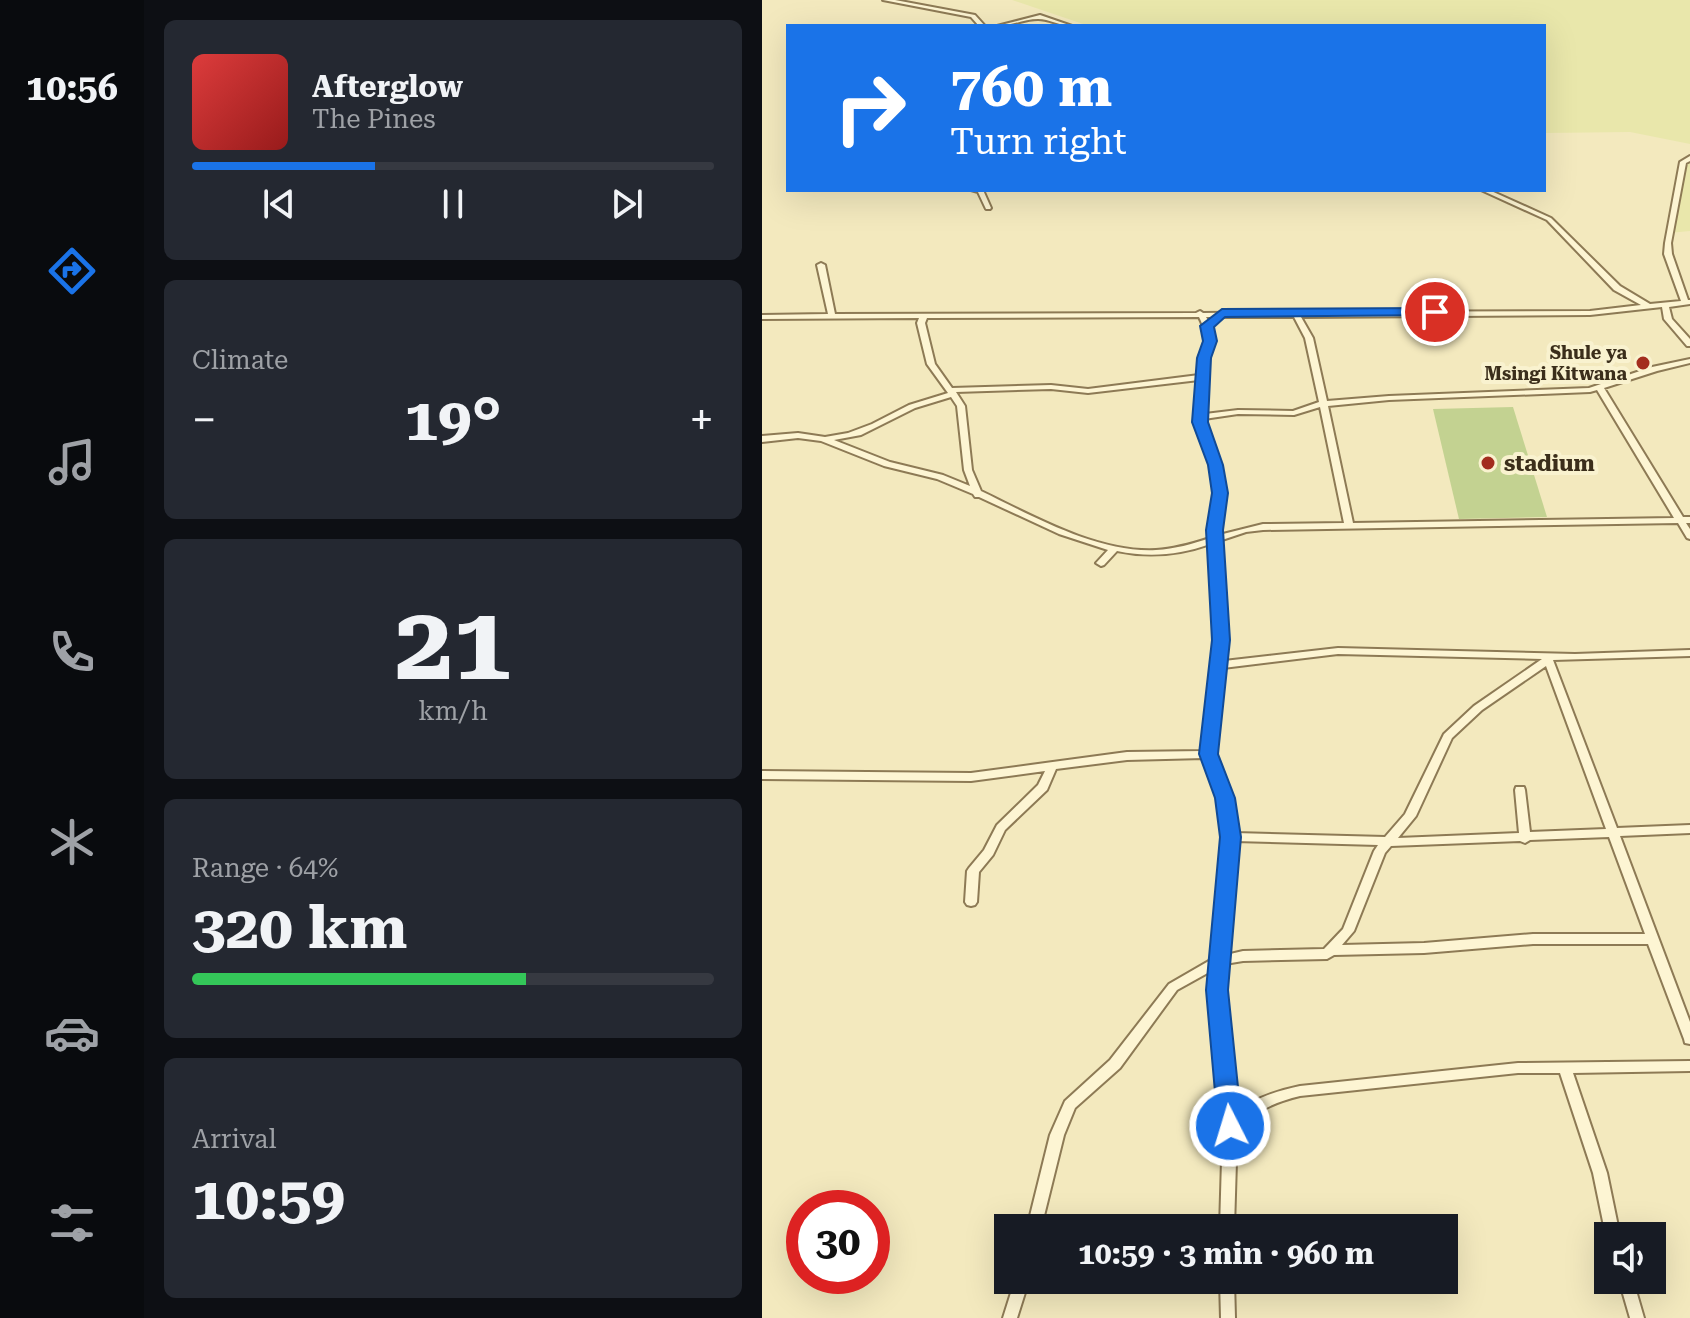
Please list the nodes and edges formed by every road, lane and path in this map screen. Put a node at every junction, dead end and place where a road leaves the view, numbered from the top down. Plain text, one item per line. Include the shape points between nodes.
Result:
1 (886, 0) edge
2 (980, 24) edge
3 (1009, 24) edge
4 (1063, 24) edge
5 (1690, 158) edge
6 (981, 192) edge
7 (1488, 192) edge
8 (988, 208) dead end
9 (821, 265) dead end
10 (1688, 303) edge
11 (1665, 306) junction
12 (1651, 308) junction
13 (1295, 312) junction
14 (1200, 313) junction
15 (1222, 313) junction
16 (832, 316) junction
17 (924, 316) junction
18 (762, 317) edge
19 (1207, 326) junction
20 (1690, 344) edge
21 (1690, 361) edge
22 (1204, 377) junction
23 (1600, 388) junction
24 (952, 392) junction
25 (1322, 404) junction
26 (1201, 417) junction
27 (763, 438) edge
28 (824, 438) junction
29 (978, 495) junction
30 (1685, 520) edge
31 (1349, 524) junction
32 (1690, 536) edge
33 (1217, 540) junction
34 (1115, 548) junction
35 (1101, 563) dead end
36 (1690, 653) edge
37 (1548, 658) junction
38 (1218, 665) junction
39 (1208, 754) junction
40 (1052, 766) junction
41 (762, 775) edge
42 (1520, 790) dead end
43 (1690, 829) edge
44 (1614, 834) junction
45 (1230, 837) junction
46 (1525, 839) junction
47 (1386, 841) junction
48 (971, 902) dead end
49 (1653, 939) junction
50 (1334, 950) junction
51 (1219, 961) junction
52 (1690, 1039) edge
53 (1690, 1066) edge
54 (1565, 1068) junction
55 (1230, 1126) junction
56 (1037, 1214) edge
57 (1227, 1214) edge
58 (1610, 1222) edge
59 (1018, 1294) edge
60 (1227, 1294) edge
61 (1630, 1294) edge
62 (1010, 1318) edge
63 (1228, 1318) edge
64 (1637, 1318) edge

1 - 2 street via 973,16
3 - 4 street via 1040,17
5 - 10 street via 1683,162 1668,243
6 - 8 street
7 - 12 street via 1549,219 1623,294
9 - 16 street
10 - 11 street
11 - 12 street
11 - 20 street via 1668,319
12 - 13 street via 1590,313
13 - 15 street
13 - 25 street via 1309,338
14 - 15 street
14 - 17 street
14 - 19 street
15 - 19 street
16 - 17 street
16 - 18 street
17 - 24 street via 931,364
19 - 22 street
21 - 23 street
22 - 24 street via 1103,390
22 - 26 street
23 - 25 street
23 - 30 street
24 - 28 street via 856,436
24 - 29 street via 965,421 968,470
25 - 26 street via 1294,413
25 - 31 street
26 - 33 street via 1220,493
27 - 28 street
28 - 29 street
29 - 34 street via 1052,530
30 - 31 street
30 - 32 street
31 - 33 street via 1243,529
33 - 34 street via 1167,553
33 - 38 street
34 - 35 street
36 - 37 street
37 - 38 street via 1338,651
37 - 44 street
37 - 47 street via 1448,736 1407,822
38 - 39 street
39 - 40 street via 1127,756
39 - 45 street via 1225,798
40 - 41 street via 947,778
40 - 48 street via 1043,787 1001,828 973,871
42 - 46 street
43 - 44 street
44 - 46 street
44 - 49 street
45 - 47 street
45 - 51 street
46 - 47 street
47 - 50 street via 1348,931
49 - 50 street via 1533,939
49 - 52 street
50 - 51 street via 1313,955 1260,953
51 - 55 street
51 - 56 street via 1173,987 1115,1064 1070,1105
53 - 54 street
54 - 55 street via 1488,1070 1289,1093 1251,1106
54 - 58 street via 1600,1173
55 - 57 street
59 - 62 street
60 - 63 street
61 - 64 street

